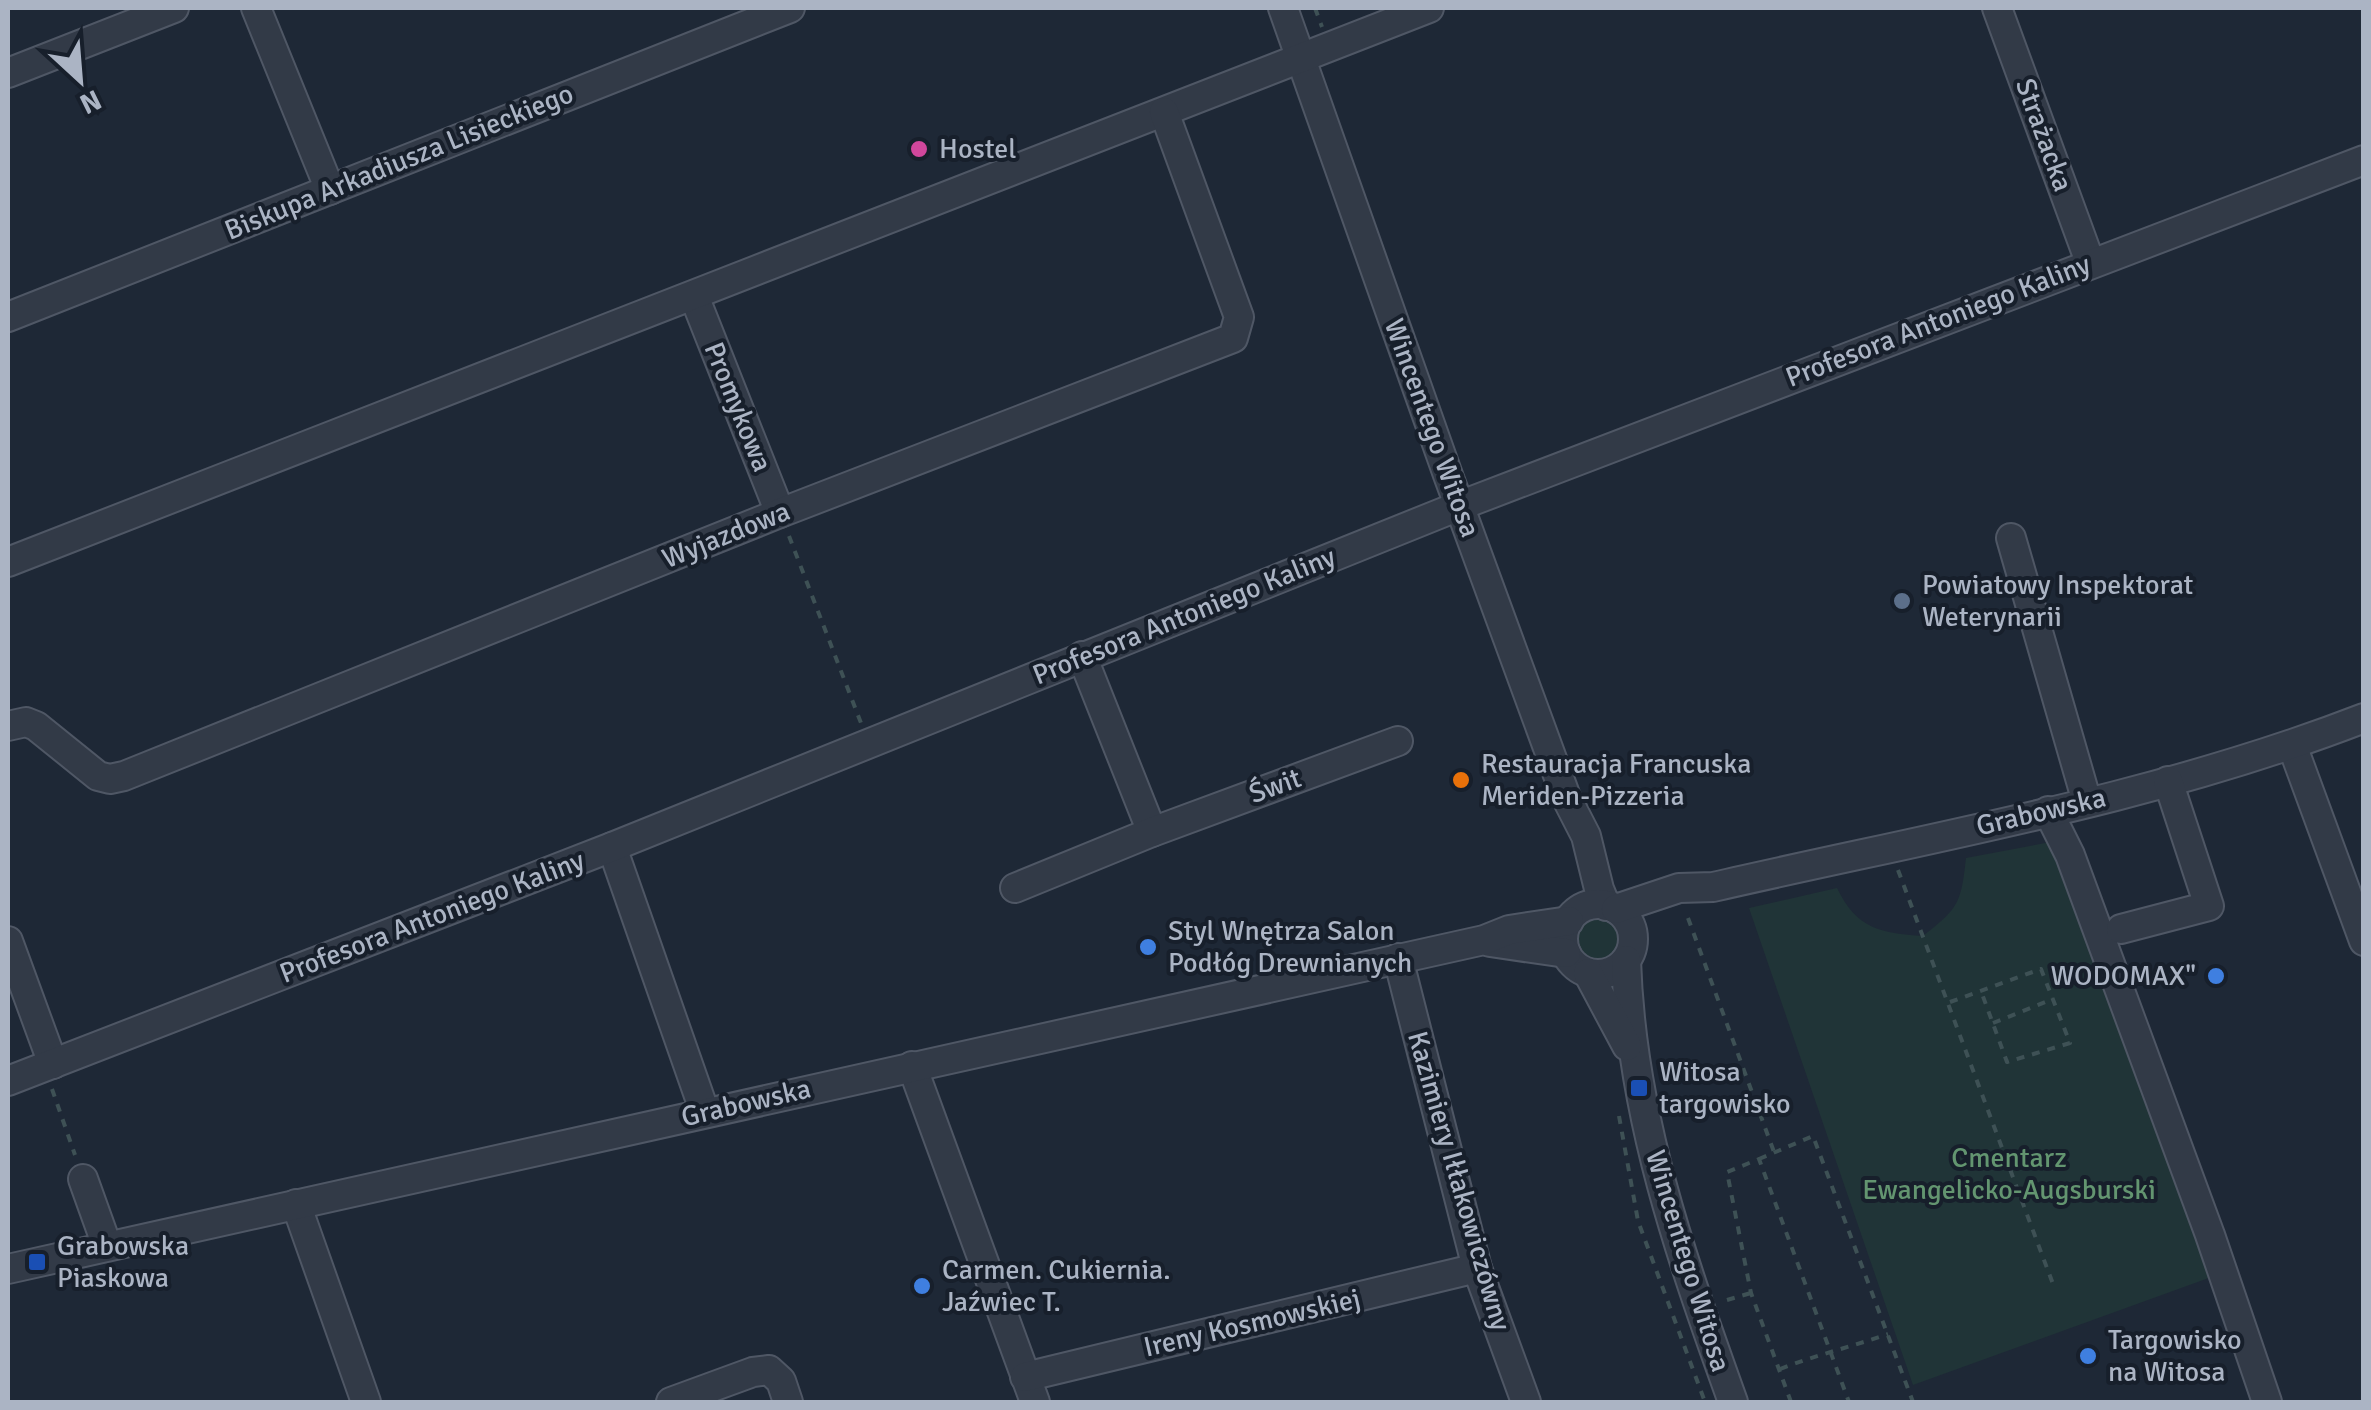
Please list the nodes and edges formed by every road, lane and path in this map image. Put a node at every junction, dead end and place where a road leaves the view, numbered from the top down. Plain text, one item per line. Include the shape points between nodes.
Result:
1 (174, 8) edge
2 (256, 8) edge
3 (790, 8) edge
4 (1283, 8) edge
5 (1315, 8) edge
6 (1430, 8) edge
7 (1996, 8) edge
8 (1323, 30) dead end
9 (1301, 58) junction
10 (8, 74) edge
11 (1164, 112) junction
12 (2364, 160) edge
13 (330, 190) junction
14 (2090, 262) junction
15 (694, 296) junction
16 (8, 317) edge
17 (1459, 506) junction
18 (780, 513) junction
19 (2012, 538) dead end
20 (8, 562) edge
21 (1082, 656) junction
22 (2364, 718) edge
23 (8, 726) edge
24 (1398, 741) dead end
25 (868, 742) junction
26 (2292, 746) junction
27 (2168, 781) junction
28 (1566, 797) junction
29 (2087, 802) junction
30 (2048, 811) junction
31 (1152, 832) junction
32 (612, 847) junction
33 (1898, 870) dead end
34 (1015, 888) dead end
35 (1618, 915) junction
36 (1573, 916) junction
37 (1688, 918) dead end
38 (2121, 929) dead end
39 (1484, 940) junction
40 (8, 941) edge
41 (2364, 941) edge
42 (1566, 953) junction
43 (1398, 958) junction
44 (1626, 960) junction
45 (1588, 973) junction
46 (1981, 991) junction
47 (2053, 999) junction
48 (1950, 1002) junction
49 (1993, 1023) junction
50 (1634, 1060) junction
51 (53, 1064) junction
52 (912, 1066) junction
53 (8, 1081) edge
54 (705, 1112) junction
55 (1619, 1116) dead end
56 (1774, 1152) junction
57 (1759, 1159) junction
58 (83, 1179) joint
59 (296, 1204) junction
60 (107, 1246) junction
61 (1478, 1268) junction
62 (8, 1269) edge
63 (2053, 1284) dead end
64 (1750, 1293) junction
65 (1727, 1300) dead end
66 (1888, 1334) junction
67 (1830, 1350) junction
68 (1779, 1370) junction
69 (1030, 1390) edge
70 (366, 1402) edge
71 (672, 1402) edge
72 (788, 1402) edge
73 (1526, 1402) edge
74 (1705, 1402) edge
75 (1733, 1402) edge
76 (1791, 1402) edge
77 (1849, 1402) edge
78 (1913, 1402) edge
79 (2267, 1402) edge

1 - 10 street
2 - 13 street
3 - 13 street, Biskupa Arkadiusza Lisieckiego
4 - 9 street, Wincentego Witosa
5 - 8 path
6 - 9 street
7 - 14 street, Strażacka
9 - 11 street
9 - 17 street, Wincentego Witosa
11 - 15 street
11 - 18 street, Wyjazdowa via 1239,317 1233,338
12 - 14 street, Profesora Antoniego Kaliny
13 - 16 street, Biskupa Arkadiusza Lisieckiego
14 - 17 street, Profesora Antoniego Kaliny
15 - 18 street, Promykowa
15 - 20 street
17 - 21 street, Profesora Antoniego Kaliny
17 - 28 street, Wincentego Witosa
18 - 23 street, Wyjazdowa via 124,776 98,776 36,726
18 - 25 path
19 - 29 street
21 - 25 street, Profesora Antoniego Kaliny
21 - 31 street
22 - 26 street, Grabowska
24 - 31 street, Świt
25 - 32 street, Profesora Antoniego Kaliny
26 - 27 street, Grabowska
26 - 41 street
27 - 29 street, Grabowska
27 - 38 street via 2209,906
28 - 35 street, Wincentego Witosa via 1586,836 1599,889
28 - 36 street, Wincentego Witosa
29 - 30 street, Grabowska
30 - 35 street, Grabowska via 1713,887 1679,888
30 - 79 street via 2070,855
31 - 34 street, Świt
32 - 51 street, Profesora Antoniego Kaliny
32 - 54 street
33 - 48 path
35 - 36 street via 1596,904
35 - 44 street via 1631,951
36 - 39 street, Grabowska
36 - 42 street via 1563,937
37 - 56 path
39 - 42 street, Grabowska
39 - 43 street, Grabowska
40 - 51 street
42 - 45 street
43 - 52 street, Grabowska
43 - 61 street, Kazimiery Iłłakowiczówny
44 - 45 street via 1609,973
44 - 50 street, Wincentego Witosa
45 - 50 street, Wincentego Witosa
46 - 47 path via 2042,969
46 - 48 path
46 - 49 path
47 - 49 path
47 - 49 path via 2070,1043 2008,1062
48 - 63 path
50 - 75 street, Wincentego Witosa via 1662,1194
51 - 53 street, Profesora Antoniego Kaliny
51 - 58 path via 52,1092
52 - 54 street, Grabowska
52 - 69 street
54 - 59 street, Grabowska
55 - 74 path via 1638,1221
56 - 57 path
56 - 66 path via 1813,1136
57 - 64 path via 1727,1172
57 - 67 path
58 - 60 street
59 - 60 street, Grabowska
59 - 70 street
60 - 62 street, Grabowska
61 - 69 street, Ireny Kosmowskiej
61 - 73 street, Kazimiery Iłłakowiczówny
64 - 65 path
64 - 68 path
66 - 67 path
66 - 78 path
67 - 68 path
67 - 77 path
68 - 76 path
71 - 72 street via 769,1370

